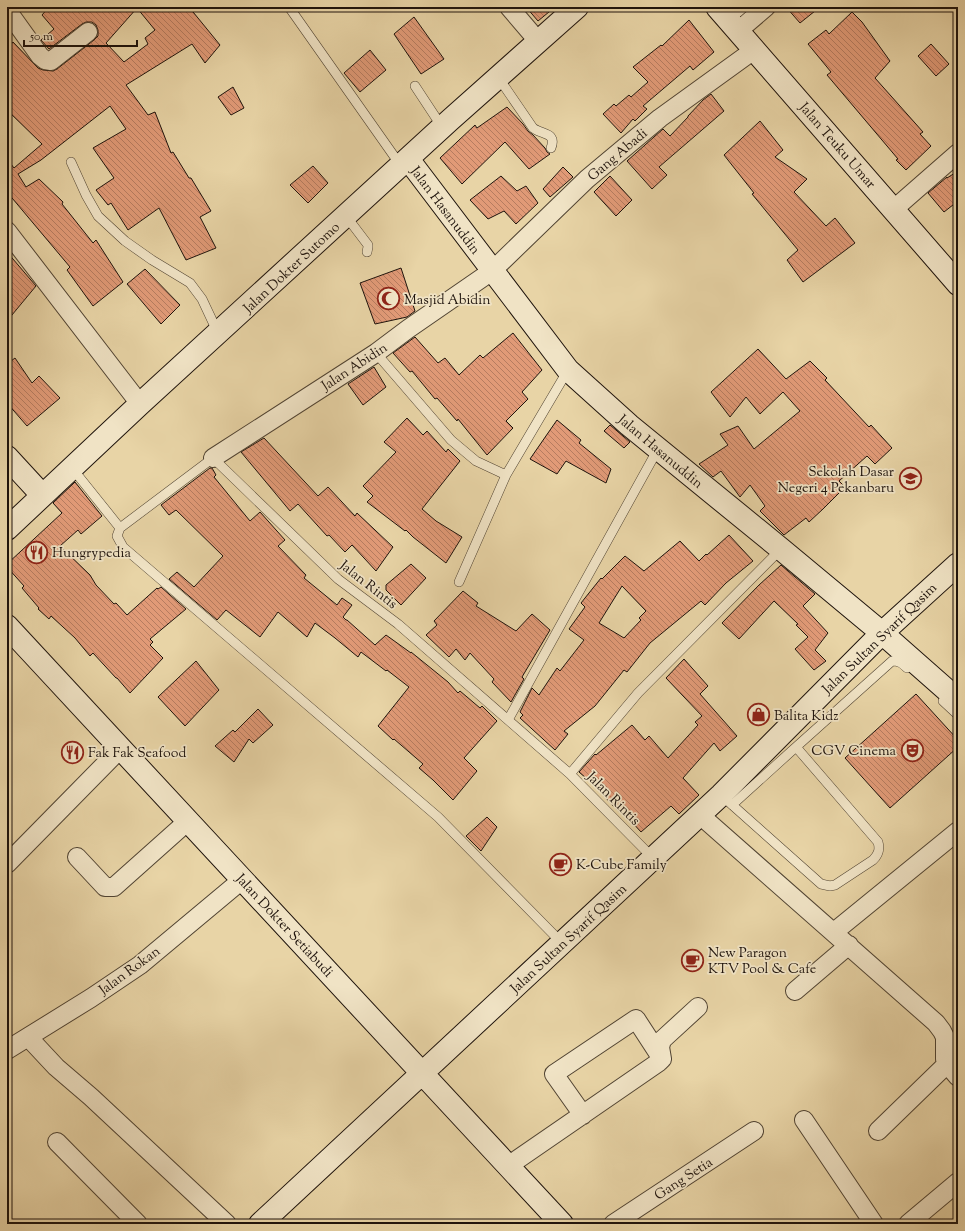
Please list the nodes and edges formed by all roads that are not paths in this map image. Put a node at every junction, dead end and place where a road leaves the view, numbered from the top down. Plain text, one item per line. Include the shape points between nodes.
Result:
1 (11, 7) edge
2 (289, 7) edge
3 (509, 7) edge
4 (577, 7) edge
5 (766, 7) edge
6 (7, 9) edge
7 (732, 16) edge
8 (88, 32) dead end
9 (538, 41) junction
10 (754, 50) junction
11 (498, 77) junction
12 (415, 86) dead end
13 (442, 127) junction
14 (551, 148) dead end
15 (958, 153) edge
16 (71, 162) dead end
17 (404, 162) junction
18 (894, 209) junction
19 (346, 216) junction
20 (7, 231) edge
21 (367, 252) dead end
22 (492, 271) junction
23 (958, 284) edge
24 (218, 333) junction
25 (376, 353) junction
26 (568, 370) junction
27 (140, 404) junction
28 (658, 449) junction
29 (7, 457) edge
30 (214, 458) junction
31 (72, 468) junction
32 (506, 475) junction
33 (42, 495) junction
34 (8, 525) edge
35 (120, 528) junction
36 (781, 549) junction
37 (958, 564) edge
38 (459, 582) dead end
39 (7, 626) edge
40 (882, 633) junction
41 (913, 673) dead end
42 (936, 694) dead end
43 (958, 700) edge
44 (958, 715) edge
45 (508, 720) junction
46 (796, 747) junction
47 (121, 748) junction
48 (570, 774) junction
49 (726, 800) junction
50 (700, 815) junction
51 (188, 821) junction
52 (958, 831) edge
53 (77, 857) dead end
54 (654, 858) junction
55 (7, 864) edge
56 (242, 879) junction
57 (834, 932) junction
58 (562, 943) junction
59 (849, 945) junction
60 (795, 991) dead end
61 (698, 1007) dead end
62 (28, 1037) junction
63 (7, 1050) edge
64 (662, 1059) junction
65 (952, 1062) edge
66 (422, 1073) junction
67 (583, 1115) junction
68 (804, 1120) dead end
69 (754, 1131) dead end
70 (878, 1131) dead end
71 (57, 1142) dead end
72 (508, 1166) junction
73 (958, 1182) edge
74 (138, 1224) edge
75 (227, 1224) edge
76 (260, 1224) edge
77 (562, 1224) edge
78 (613, 1224) edge
79 (874, 1224) edge
80 (908, 1224) edge

1 - 6 street
2 - 17 lane
3 - 9 street
4 - 9 main road, Jalan Dokter Sutomo
5 - 7 street
6 - 8 street via 45,60 51,61
7 - 10 main road, Jalan Teuku Umar
9 - 11 main road, Jalan Dokter Sutomo
10 - 18 main road, Jalan Teuku Umar
10 - 22 street, Gang Abadi via 660,118 587,179
11 - 13 main road, Jalan Dokter Sutomo
11 - 14 lane via 533,128 548,134 552,139
12 - 13 lane
13 - 17 main road, Jalan Dokter Sutomo
15 - 18 street
16 - 24 lane via 98,216 130,245 190,283 202,299
17 - 19 main road, Jalan Dokter Sutomo
17 - 22 main road, Jalan Hasanuddin
18 - 23 main road, Jalan Teuku Umar
19 - 21 lane via 368,245
19 - 24 main road, Jalan Dokter Sutomo
20 - 27 street
22 - 25 street, Jalan Abidin
22 - 26 main road, Jalan Hasanuddin
24 - 27 main road, Jalan Dokter Sutomo
25 - 30 street, Jalan Abidin
25 - 32 lane via 451,440 476,461
26 - 28 main road, Jalan Hasanuddin
26 - 32 lane
27 - 31 main road, Jalan Dokter Sutomo
28 - 36 main road, Jalan Hasanuddin
28 - 45 lane
29 - 33 main road
30 - 35 lane
30 - 45 lane, Jalan Rintis via 338,579 398,624
31 - 33 main road, Jalan Dokter Sutomo
31 - 35 lane
32 - 38 lane
33 - 34 main road, Jalan Dokter Sutomo
35 - 58 lane via 117,536 124,547 438,817
36 - 40 main road, Jalan Hasanuddin
36 - 48 lane via 638,693
37 - 40 main road, Jalan Sultan Syarif Qasim
39 - 47 main road, Jalan Dokter Setiabudi
40 - 43 main road, Jalan Hasanuddin
40 - 49 main road, Jalan Sultan Syarif Qasim
41 - 46 lane via 902,663 892,661
42 - 44 lane
45 - 48 lane, Jalan Rintis
46 - 49 lane
46 - 49 lane via 878,842 879,850 873,860 835,885 821,884
47 - 51 main road, Jalan Dokter Setiabudi
47 - 55 street
48 - 54 lane, Jalan Rintis
49 - 50 main road, Jalan Sultan Syarif Qasim
50 - 54 main road, Jalan Sultan Syarif Qasim
50 - 57 street
51 - 53 street via 114,887 106,887
51 - 56 main road, Jalan Dokter Setiabudi
52 - 57 street
54 - 58 main road, Jalan Sultan Syarif Qasim
56 - 62 street, Jalan Rokan via 140,965
56 - 66 main road, Jalan Dokter Setiabudi
57 - 59 street
58 - 66 main road, Jalan Sultan Syarif Qasim
59 - 60 street
59 - 65 street via 936,1023 945,1037
61 - 64 street via 662,1040
62 - 63 street, Jalan Rokan
62 - 75 street via 56,1067
64 - 67 street
64 - 67 street via 636,1019 554,1074
65 - 70 street
66 - 72 main road, Jalan Dokter Setiabudi
66 - 76 main road, Jalan Sultan Syarif Qasim
67 - 72 street
68 - 79 street
69 - 78 street, Gang Setia
71 - 74 street
72 - 77 main road, Jalan Dokter Setiabudi
73 - 80 street

